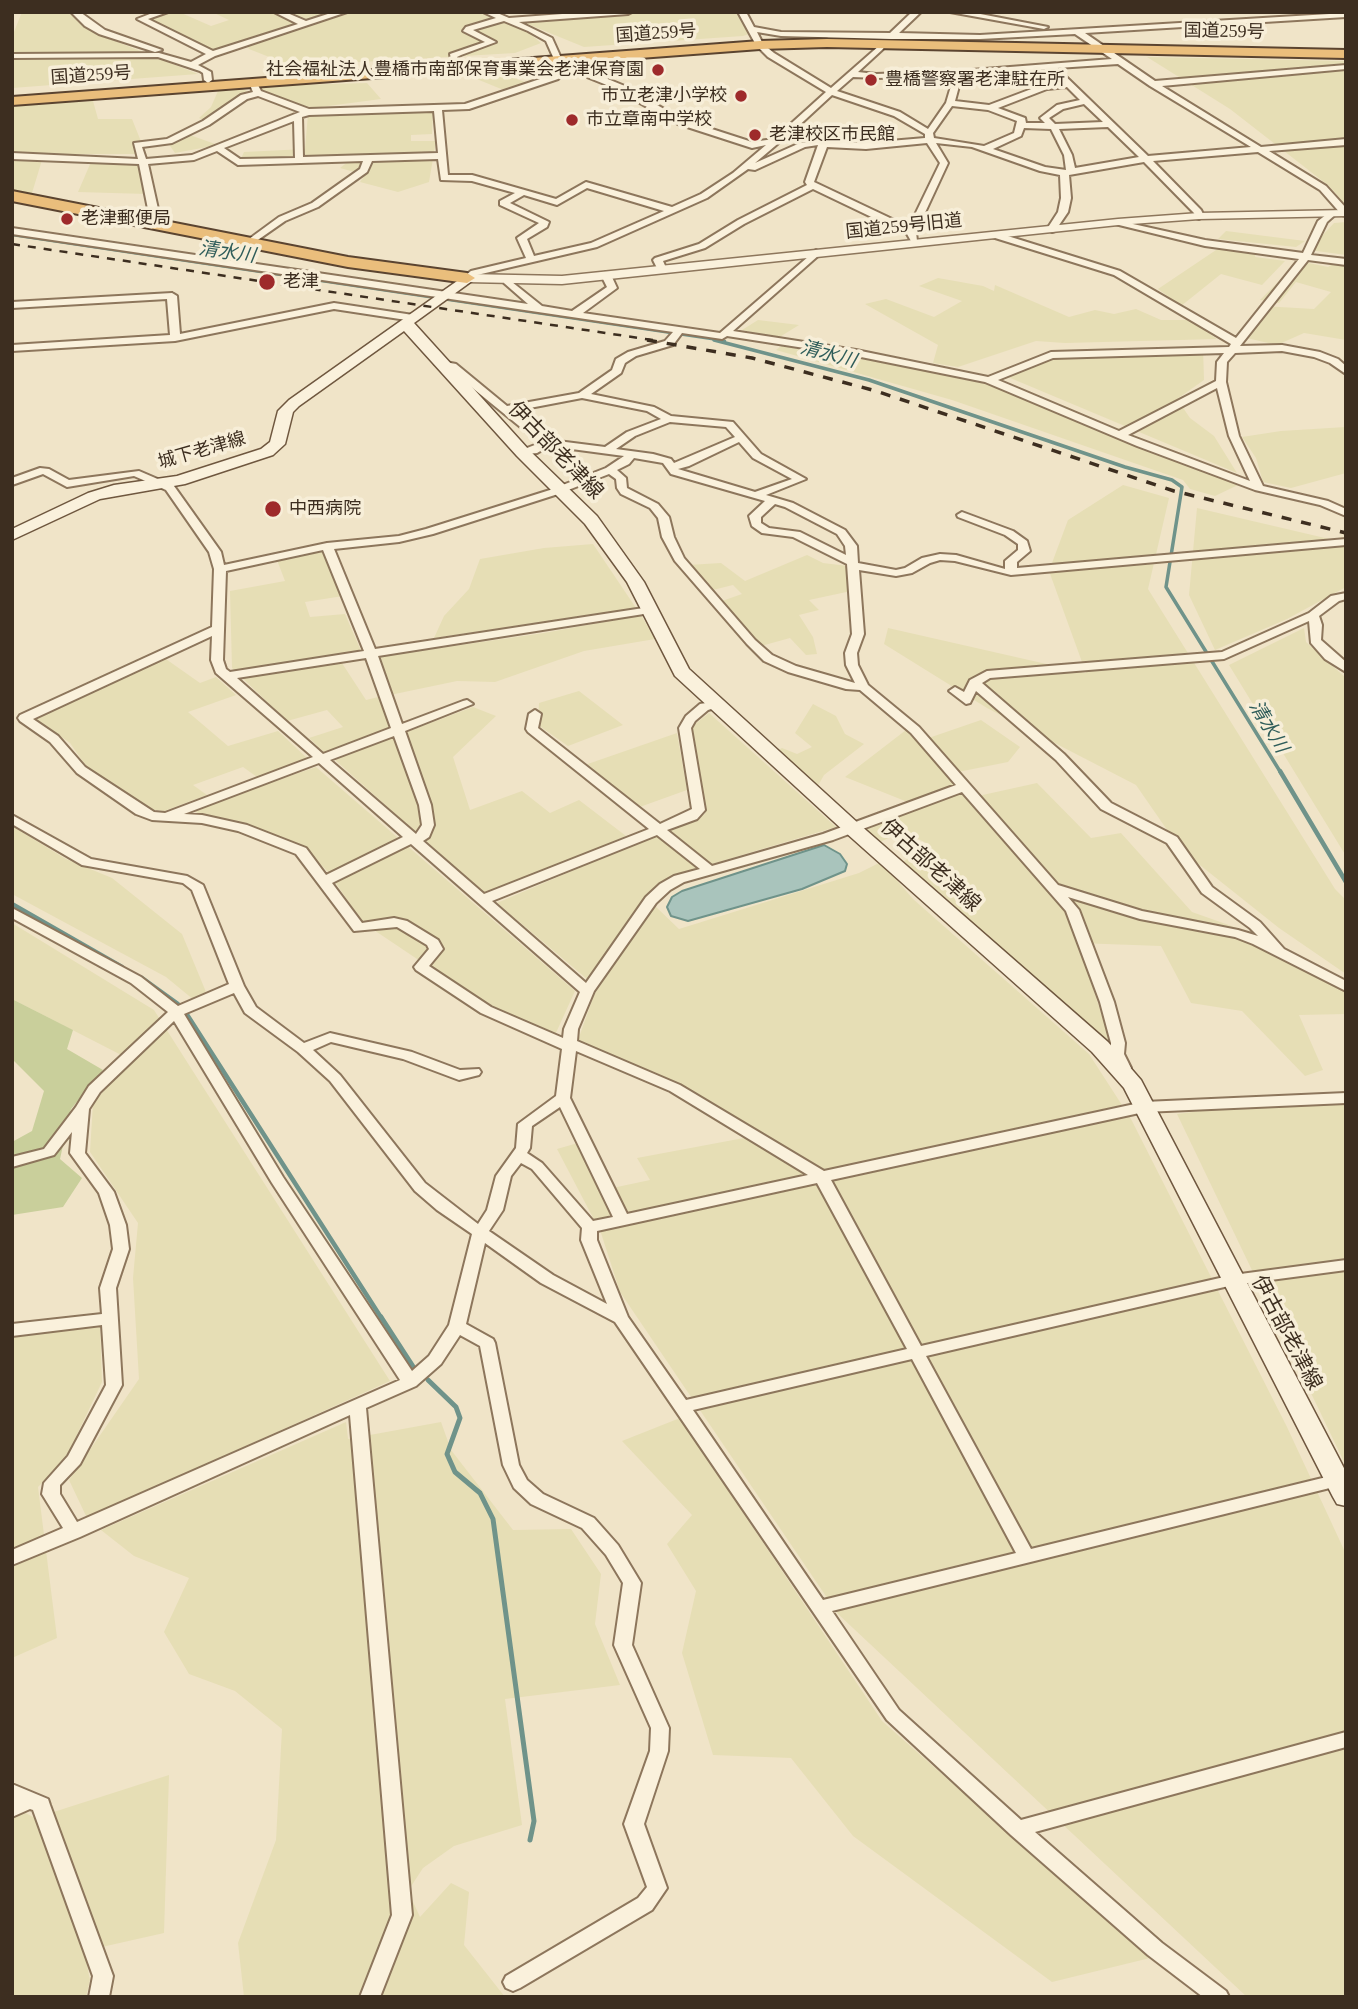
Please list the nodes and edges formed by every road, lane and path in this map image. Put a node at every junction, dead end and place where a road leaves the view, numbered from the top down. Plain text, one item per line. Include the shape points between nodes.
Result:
1 (75, 12) edge
2 (164, 12) edge
3 (278, 12) edge
4 (343, 12) edge
5 (487, 12) edge
6 (628, 12) edge
7 (742, 12) edge
8 (916, 12) edge
9 (954, 12) edge
10 (1249, 12) edge
11 (594, 13) edge
12 (1346, 15) edge
13 (505, 19) junction
14 (1265, 20) junction
15 (306, 23) junction
16 (1077, 32) junction
17 (893, 36) junction
18 (756, 38) junction
19 (1101, 46) junction
20 (880, 47) dead end
21 (1346, 49) edge
22 (212, 54) junction
23 (1346, 54) edge
24 (12, 56) edge
25 (172, 58) junction
26 (1121, 61) junction
27 (454, 62) junction
28 (559, 62) junction
29 (192, 65) junction
30 (1050, 66) junction
31 (1346, 67) edge
32 (959, 73) junction
33 (852, 74) junction
34 (208, 80) junction
35 (1153, 84) junction
36 (1069, 85) junction
37 (256, 88) junction
38 (832, 92) junction
39 (12, 94) edge
40 (12, 101) edge
41 (1087, 102) junction
42 (950, 103) junction
43 (438, 107) junction
44 (990, 108) junction
45 (308, 111) junction
46 (298, 115) junction
47 (1110, 124) junction
48 (1021, 125) junction
49 (1054, 127) junction
50 (787, 132) junction
51 (929, 136) junction
52 (776, 141) junction
53 (1346, 142) edge
54 (819, 144) junction
55 (218, 148) junction
56 (987, 148) junction
57 (1260, 150) junction
58 (12, 156) edge
59 (442, 156) junction
60 (368, 158) junction
61 (299, 159) junction
62 (1146, 159) junction
63 (143, 162) junction
64 (1068, 172) junction
65 (736, 175) junction
66 (813, 186) junction
67 (523, 192) junction
68 (12, 196) edge
69 (672, 210) junction
70 (1331, 214) junction
71 (1345, 214) edge
72 (1199, 216) junction
73 (142, 220) junction
74 (1118, 222) junction
75 (1052, 229) junction
76 (12, 231) edge
77 (995, 235) junction
78 (914, 238) junction
79 (252, 242) junction
80 (816, 253) junction
81 (1306, 256) junction
82 (531, 260) junction
83 (1346, 262) edge
84 (662, 270) junction
85 (606, 275) junction
86 (467, 278) junction
87 (507, 281) junction
88 (438, 298) junction
89 (12, 305) edge
90 (541, 310) junction
91 (573, 315) junction
92 (410, 321) junction
93 (677, 333) junction
94 (725, 333) junction
95 (175, 338) junction
96 (1235, 346) junction
97 (12, 348) edge
98 (439, 362) junction
99 (1346, 371) edge
100 (990, 380) junction
101 (1221, 382) junction
102 (582, 395) junction
103 (507, 409) junction
104 (669, 419) junction
105 (1119, 435) junction
106 (741, 439) junction
107 (547, 443) junction
108 (608, 450) junction
109 (523, 453) junction
110 (632, 454) junction
111 (672, 467) junction
112 (610, 470) junction
113 (13, 480) edge
114 (162, 484) junction
115 (561, 488) junction
116 (1259, 488) junction
117 (755, 495) junction
118 (773, 500) junction
119 (1346, 513) edge
120 (962, 515) dead end
121 (12, 535) edge
122 (1346, 542) edge
123 (327, 546) junction
124 (853, 564) junction
125 (220, 569) junction
126 (1011, 572) junction
127 (1346, 596) edge
128 (650, 610) junction
129 (1313, 615) junction
130 (218, 629) junction
131 (371, 654) junction
132 (1346, 668) edge
133 (228, 676) junction
134 (974, 683) junction
135 (863, 687) junction
136 (955, 691) dead end
137 (467, 704) dead end
138 (714, 704) junction
139 (534, 714) dead end
140 (398, 730) junction
141 (320, 758) junction
142 (963, 787) junction
143 (166, 817) junction
144 (12, 819) edge
145 (852, 828) junction
146 (657, 830) junction
147 (413, 840) junction
148 (708, 869) junction
149 (325, 881) junction
150 (1056, 889) junction
151 (482, 900) junction
152 (12, 912) edge
153 (1280, 953) junction
154 (237, 986) junction
155 (1346, 987) edge
156 (587, 991) junction
157 (176, 1012) junction
158 (570, 1045) junction
159 (303, 1049) junction
160 (474, 1072) dead end
161 (1133, 1085) junction
162 (563, 1098) junction
163 (1346, 1098) edge
164 (1144, 1107) junction
165 (82, 1109) junction
166 (519, 1154) junction
167 (12, 1162) edge
168 (821, 1176) junction
169 (622, 1220) junction
170 (590, 1227) junction
171 (480, 1233) junction
172 (1346, 1265) edge
173 (1233, 1280) junction
174 (111, 1318) junction
175 (621, 1318) junction
176 (457, 1326) junction
177 (12, 1330) edge
178 (917, 1353) junction
179 (410, 1382) junction
180 (358, 1407) junction
181 (680, 1407) junction
182 (1343, 1485) edge
183 (74, 1531) junction
184 (1027, 1557) junction
185 (12, 1558) edge
186 (821, 1607) junction
187 (1346, 1739) edge
188 (18, 1800) edge
189 (1018, 1829) junction
190 (513, 1982) dead end
191 (99, 1997) edge
192 (370, 1997) edge
193 (1219, 1997) edge

1 - 25 street via 102,32
2 - 22 street via 141,19
3 - 15 street
4 - 15 street
5 - 13 street
6 - 11 street
7 - 18 street
8 - 17 street
9 - 16 street
10 - 14 street
11 - 13 street
12 - 14 street
13 - 27 street via 469,29 492,42 458,53
13 - 28 street via 549,40
14 - 16 street
15 - 22 street
16 - 17 street
16 - 19 street
17 - 18 street via 781,34
18 - 19 highway, 国道259号
18 - 28 highway, 国道259号
18 - 38 street via 771,55
19 - 21 highway, 国道259号
19 - 23 highway, 国道259号
19 - 26 street
20 - 33 street
22 - 29 street
24 - 25 street via 145,54
25 - 29 street
26 - 30 street
26 - 35 street
27 - 28 highway, 国道259号
27 - 34 highway, 国道259号
28 - 37 highway, 国道259号
28 - 43 street via 555,77 466,107
28 - 52 street via 646,97 641,100 681,122 752,145
29 - 34 street via 207,72
30 - 32 street
30 - 36 street
31 - 35 street
32 - 33 street
32 - 42 street
33 - 38 street
34 - 39 highway, 国道259号
35 - 57 street
36 - 41 street
36 - 44 street via 1045,87
37 - 40 highway, 国道259号
37 - 45 street
37 - 63 street via 206,123 169,141 136,145
38 - 50 street
38 - 51 street via 897,114
41 - 47 street
41 - 49 street via 1060,107 1044,118
42 - 44 street
42 - 51 street
43 - 45 street
43 - 59 street
44 - 48 street via 1022,120
45 - 46 street
46 - 55 street
46 - 61 street
47 - 49 street
47 - 62 street
48 - 49 street
48 - 56 street via 1018,134
49 - 64 street via 1068,155
50 - 52 street
50 - 54 street
51 - 54 street via 866,146
51 - 56 street
51 - 78 street via 944,163
52 - 65 street
53 - 57 street
54 - 65 street via 803,145
54 - 66 street via 809,182
55 - 61 street via 238,162
55 - 63 street via 194,157
56 - 64 street via 1044,169
57 - 62 street
57 - 71 street via 1323,188
58 - 63 street
59 - 60 street
59 - 67 street via 444,178 466,177
60 - 61 street
60 - 79 street via 363,170 316,205 282,219
62 - 64 street
62 - 72 street
63 - 73 street via 153,209
64 - 75 street via 1063,212
65 - 69 street
66 - 78 street
66 - 84 street via 702,246 658,260
67 - 69 street via 557,202 586,185
67 - 82 street via 502,204 544,222 522,238
68 - 73 highway
69 - 82 street via 594,245
70 - 71 street, 国道259号旧道
70 - 72 street, 国道259号旧道
70 - 81 street
72 - 74 street, 国道259号旧道
73 - 79 highway
74 - 75 street, 国道259号旧道
74 - 81 street via 1205,243
75 - 77 street, 国道259号旧道
76 - 88 street
77 - 78 street, 国道259号旧道
77 - 96 street via 1117,273
78 - 80 street, 国道259号旧道
79 - 86 highway via 348,262
80 - 84 street, 国道259号旧道
80 - 94 street
81 - 83 street
81 - 96 street
82 - 86 street
84 - 85 street, 国道259号旧道
85 - 87 street, 国道259号旧道
85 - 91 street via 612,288
86 - 87 street, 国道259号旧道
86 - 88 main road, 城下老津線
87 - 90 street
88 - 90 street
88 - 92 main road, 城下老津線
89 - 95 street via 172,296
90 - 91 street
91 - 93 street
92 - 95 street via 334,306
92 - 98 main road, 伊古部老津線
92 - 114 main road, 城下老津線 via 293,403 286,411 277,444 267,452
93 - 94 street
93 - 102 street via 662,346 620,361 617,371
94 - 100 street
95 - 97 street
96 - 99 street via 1307,352 1334,360
96 - 100 street via 1051,355
96 - 101 street via 1222,362
98 - 103 street via 452,366
98 - 109 main road, 伊古部老津線
100 - 105 street
101 - 105 street
101 - 116 street via 1234,436
102 - 103 street
102 - 104 street via 650,409
103 - 107 street
104 - 106 street via 729,424
104 - 108 street via 631,434
105 - 116 street
106 - 111 street
106 - 117 street via 767,464 801,479
107 - 108 street
107 - 109 street
108 - 110 street
109 - 115 main road, 伊古部老津線
110 - 111 street via 667,461
110 - 112 street
111 - 117 street via 692,479
112 - 115 street
112 - 135 street via 621,478 625,492 654,506 663,517 678,559 768,658 792,670
113 - 114 street via 40,471 67,484 135,473
114 - 121 main road, 城下老津線 via 94,496
114 - 125 street via 170,488 215,552
115 - 123 street via 429,532
115 - 128 main road, 伊古部老津線 via 591,520
116 - 119 street via 1324,503
117 - 118 street
118 - 124 street via 841,531 851,546
118 - 124 street via 755,516 756,524 766,531 796,534
120 - 126 street via 1023,543 1024,551 1012,561
122 - 126 street
123 - 125 street
123 - 131 street
124 - 126 street via 896,573 940,557
124 - 135 street via 858,634 851,653
125 - 130 street
127 - 129 street via 1335,598
128 - 131 street
128 - 138 main road, 伊古部老津線 via 681,672
129 - 132 street via 1315,641
129 - 134 street via 1224,655 987,675
130 - 133 street via 217,660
130 - 143 street via 24,718 54,740 81,770 141,811
131 - 133 street
131 - 140 street
133 - 141 street
134 - 136 street via 966,700
134 - 153 street via 1060,757 1106,806 1172,841 1206,890 1255,925
135 - 142 street via 915,730
137 - 140 street
138 - 145 main road, 伊古部老津線
138 - 146 street via 690,719 685,728 699,810
139 - 146 street via 532,729
140 - 141 street
140 - 147 street via 428,825 424,834
141 - 143 street
141 - 147 street
142 - 145 street
142 - 150 street
143 - 149 street via 242,828 301,851
144 - 154 street via 87,862 187,880 198,888
145 - 148 street
145 - 161 main road, 伊古部老津線 via 1100,1047
146 - 148 street
146 - 151 street
147 - 149 street
147 - 151 street
148 - 156 street via 679,879 651,900
149 - 158 street via 359,928 402,924 436,949 421,967 486,1010
150 - 153 street via 1140,915 1238,934
150 - 161 street via 1072,910 1107,1002 1117,1054
151 - 156 street
152 - 157 street via 136,980
153 - 155 street
154 - 157 street
154 - 159 street via 250,1010
156 - 158 street via 571,1029
157 - 165 street via 94,1089
157 - 179 street via 277,1179
158 - 162 street
158 - 168 street via 675,1088
159 - 160 street via 330,1037 407,1055 459,1075
159 - 171 street via 335,1078 419,1187
161 - 164 main road, 伊古部老津線
162 - 166 street via 525,1124
162 - 169 street
163 - 164 street
164 - 168 street
164 - 173 main road, 伊古部老津線
165 - 167 street via 49,1152
165 - 174 street via 77,1153 106,1192 118,1225 121,1250 107,1289
166 - 170 street via 537,1166
166 - 171 street via 504,1176 495,1210
168 - 169 street
168 - 178 street
169 - 170 street
170 - 175 street via 589,1240
171 - 175 street via 547,1279
171 - 176 street
172 - 173 street
173 - 178 street
173 - 182 main road, 伊古部老津線
174 - 177 street
174 - 183 street via 114,1385 74,1460 52,1483 51,1494
175 - 181 street
176 - 179 street via 435,1360
176 - 190 street via 487,1343 511,1465 520,1484 537,1499 588,1523 632,1583 623,1645 660,1728 659,1751 634,1824 657,1888 645,1903
178 - 181 street
178 - 184 street
179 - 180 street
180 - 183 street
180 - 192 street via 402,1915
181 - 186 street
182 - 184 street
183 - 185 street
184 - 186 street
186 - 189 street via 893,1715
187 - 189 street
188 - 191 street via 41,1805 103,1976
189 - 193 street via 1156,1949

